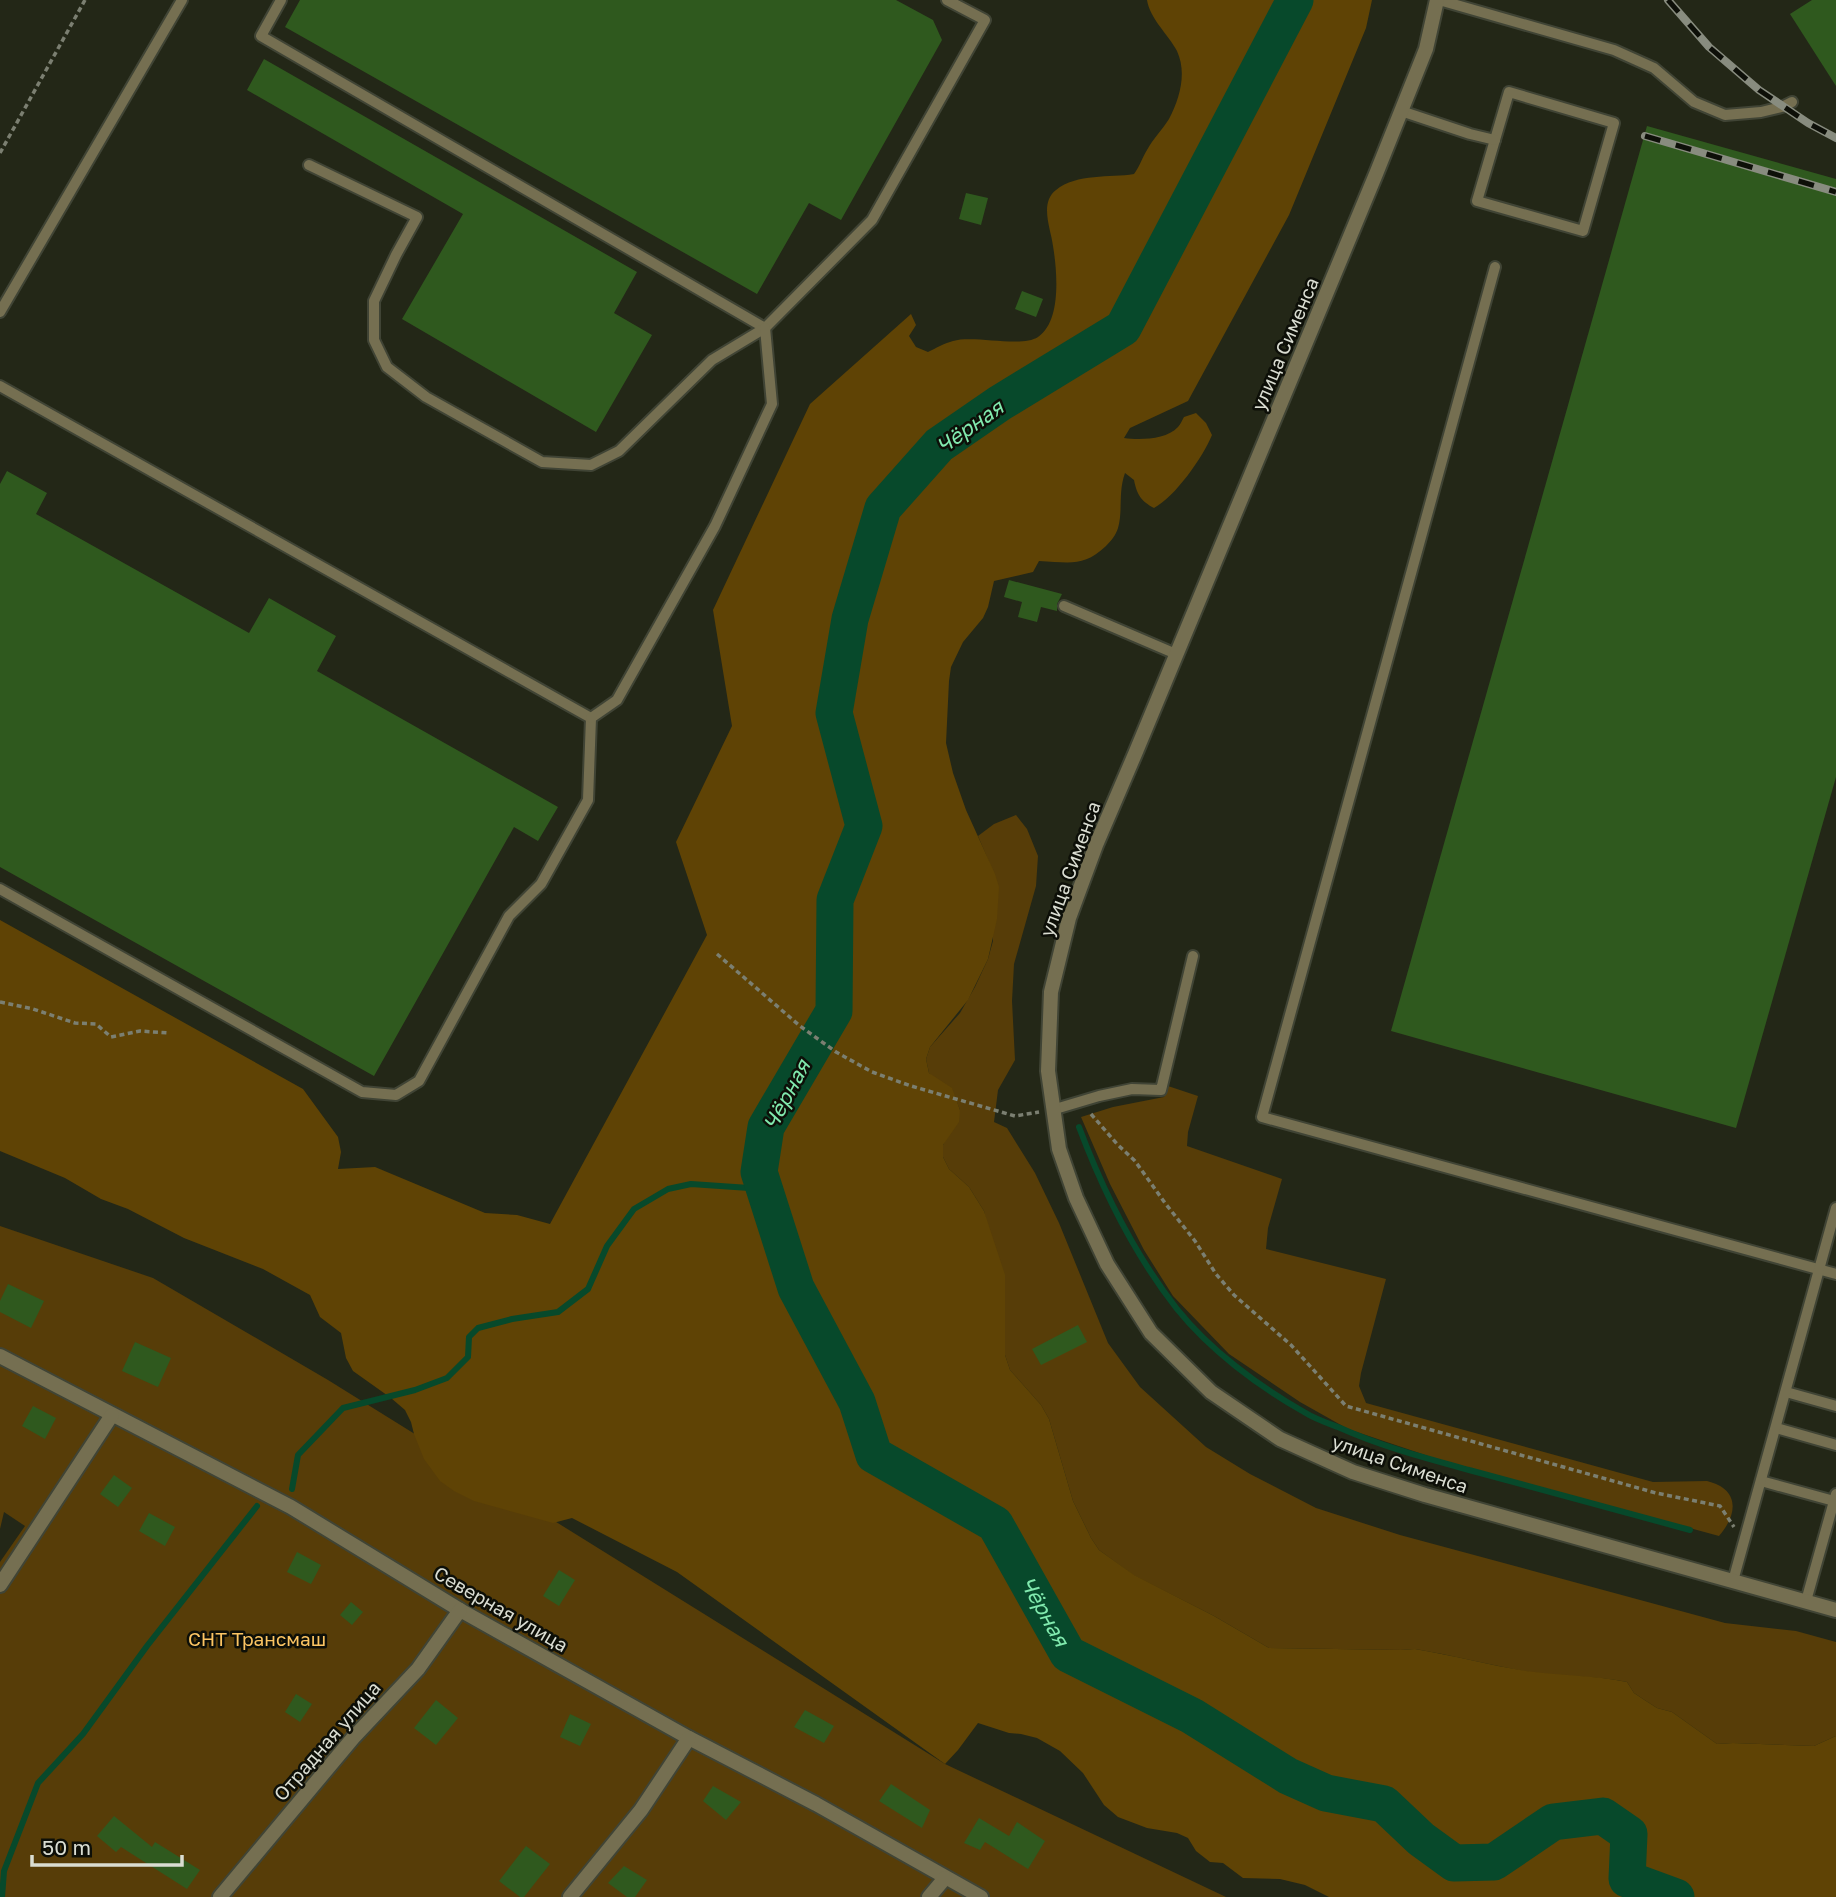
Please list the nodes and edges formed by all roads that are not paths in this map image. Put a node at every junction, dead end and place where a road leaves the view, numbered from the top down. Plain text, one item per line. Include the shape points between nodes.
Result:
1 (182, 0) edge
2 (281, 0) edge
3 (947, 0) edge
4 (1438, 0) edge
5 (1792, 102) dead end
6 (1402, 111) junction
7 (1495, 140) junction
8 (309, 165) dead end
9 (1495, 267) dead end
10 (0, 313) edge
11 (765, 328) junction
12 (0, 386) edge
13 (1064, 606) dead end
14 (1176, 654) junction
15 (592, 718) junction
16 (0, 889) edge
17 (1193, 956) dead end
18 (1052, 1110) junction
19 (1836, 1208) edge
20 (1819, 1270) junction
21 (1836, 1274) edge
22 (0, 1356) edge
23 (1786, 1392) junction
24 (1836, 1406) edge
25 (112, 1415) junction
26 (1776, 1428) junction
27 (1836, 1445) edge
28 (1761, 1481) junction
29 (1835, 1498) edge
30 (1733, 1580) junction
31 (0, 1585) edge
32 (1806, 1601) junction
33 (460, 1610) junction
34 (1836, 1610) edge
35 (689, 1738) junction
36 (945, 1878) junction
37 (220, 1897) edge
38 (570, 1897) edge
39 (929, 1897) edge
40 (981, 1897) edge

1 - 10 lane
2 - 11 lane via 261,36
3 - 11 lane via 985,20 872,220
4 - 5 lane via 1614,50 1654,68 1694,102 1724,115 1761,112
4 - 6 street, улица Сименса via 1426,49
6 - 7 lane
6 - 14 street, улица Сименса
7 - 7 lane via 1477,201 1583,231 1614,123 1509,92
8 - 11 lane via 418,218 374,300 374,340 387,367 426,397 542,462 591,465 619,451 712,360
9 - 20 lane via 1262,1117
11 - 15 lane via 772,404 715,526 624,688 617,700
12 - 15 lane
13 - 14 lane
14 - 18 street, улица Сименса via 1069,918 1051,992 1048,1071
15 - 16 lane via 588,800 541,884 509,916 419,1081 397,1095 362,1092
17 - 18 lane via 1161,1090 1132,1089
18 - 30 street, улица Сименса via 1059,1149 1076,1198 1107,1264 1152,1333 1211,1392 1280,1439 1353,1472
19 - 20 lane
20 - 21 lane
20 - 23 lane
22 - 25 street, Северная улица
23 - 24 lane
23 - 26 lane
25 - 31 street
25 - 33 street, Северная улица via 291,1507
26 - 27 lane
26 - 28 lane
28 - 29 lane
28 - 30 lane
29 - 32 lane
30 - 32 street, улица Сименса
32 - 34 street, улица Сименса
33 - 35 street, Северная улица
33 - 37 street, Отрадная улица via 418,1669 352,1738
35 - 36 street, Северная улица
35 - 38 street via 641,1810
36 - 39 street
36 - 40 street, Северная улица

